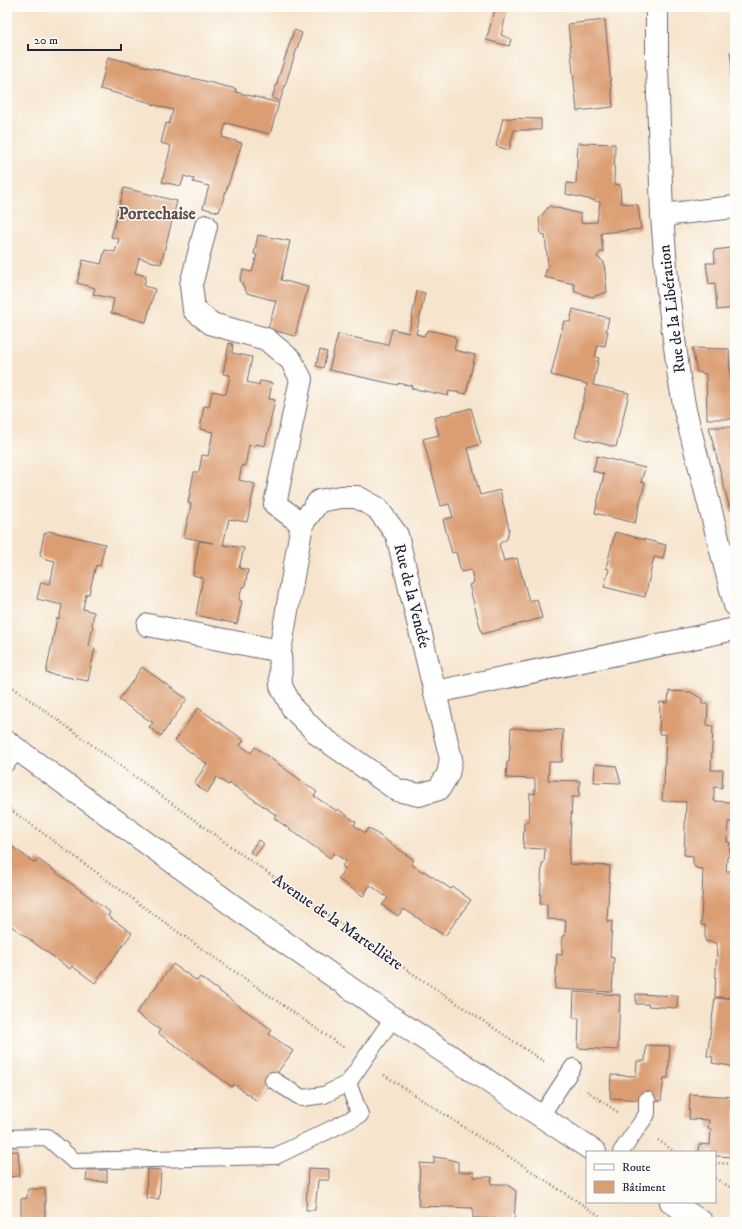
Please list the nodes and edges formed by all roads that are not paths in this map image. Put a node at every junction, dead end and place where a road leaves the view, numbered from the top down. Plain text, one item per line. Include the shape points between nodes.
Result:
1 (657, 7) edge
2 (735, 207) edge
3 (662, 215) junction
4 (206, 226) dead end
5 (302, 524) junction
6 (735, 605) edge
7 (148, 625) dead end
8 (735, 629) edge
9 (280, 651) junction
10 (436, 692) junction
11 (10, 752) edge
12 (393, 1018) junction
13 (570, 1072) road end
14 (273, 1080) dead end
15 (348, 1083) junction
16 (647, 1100) dead end
17 (541, 1116) junction
18 (7, 1138) edge
19 (594, 1151) edge
20 (622, 1151) edge
21 (673, 1203) edge
22 (702, 1222) edge

1 - 3 street, Rue de la Libération via 656,65
2 - 3 street
3 - 6 street, Rue de la Libération via 668,293 679,377
4 - 5 street via 191,285 194,310 212,324 266,339 291,360 301,379 275,504
5 - 9 street, Rue de la Vendée
5 - 10 street, Rue de la Vendée via 319,501 356,497 377,508 397,535
7 - 9 street
8 - 10 street
9 - 10 street, Rue de la Vendée via 281,686 293,709 320,736 397,790 419,795 439,789 448,774 451,759
11 - 12 street
12 - 15 lane
12 - 17 street
13 - 17 lane
14 - 15 lane via 302,1098 324,1095
15 - 18 lane via 360,1115 276,1156 74,1161 47,1137
16 - 20 lane via 647,1114
17 - 19 street
21 - 22 street

